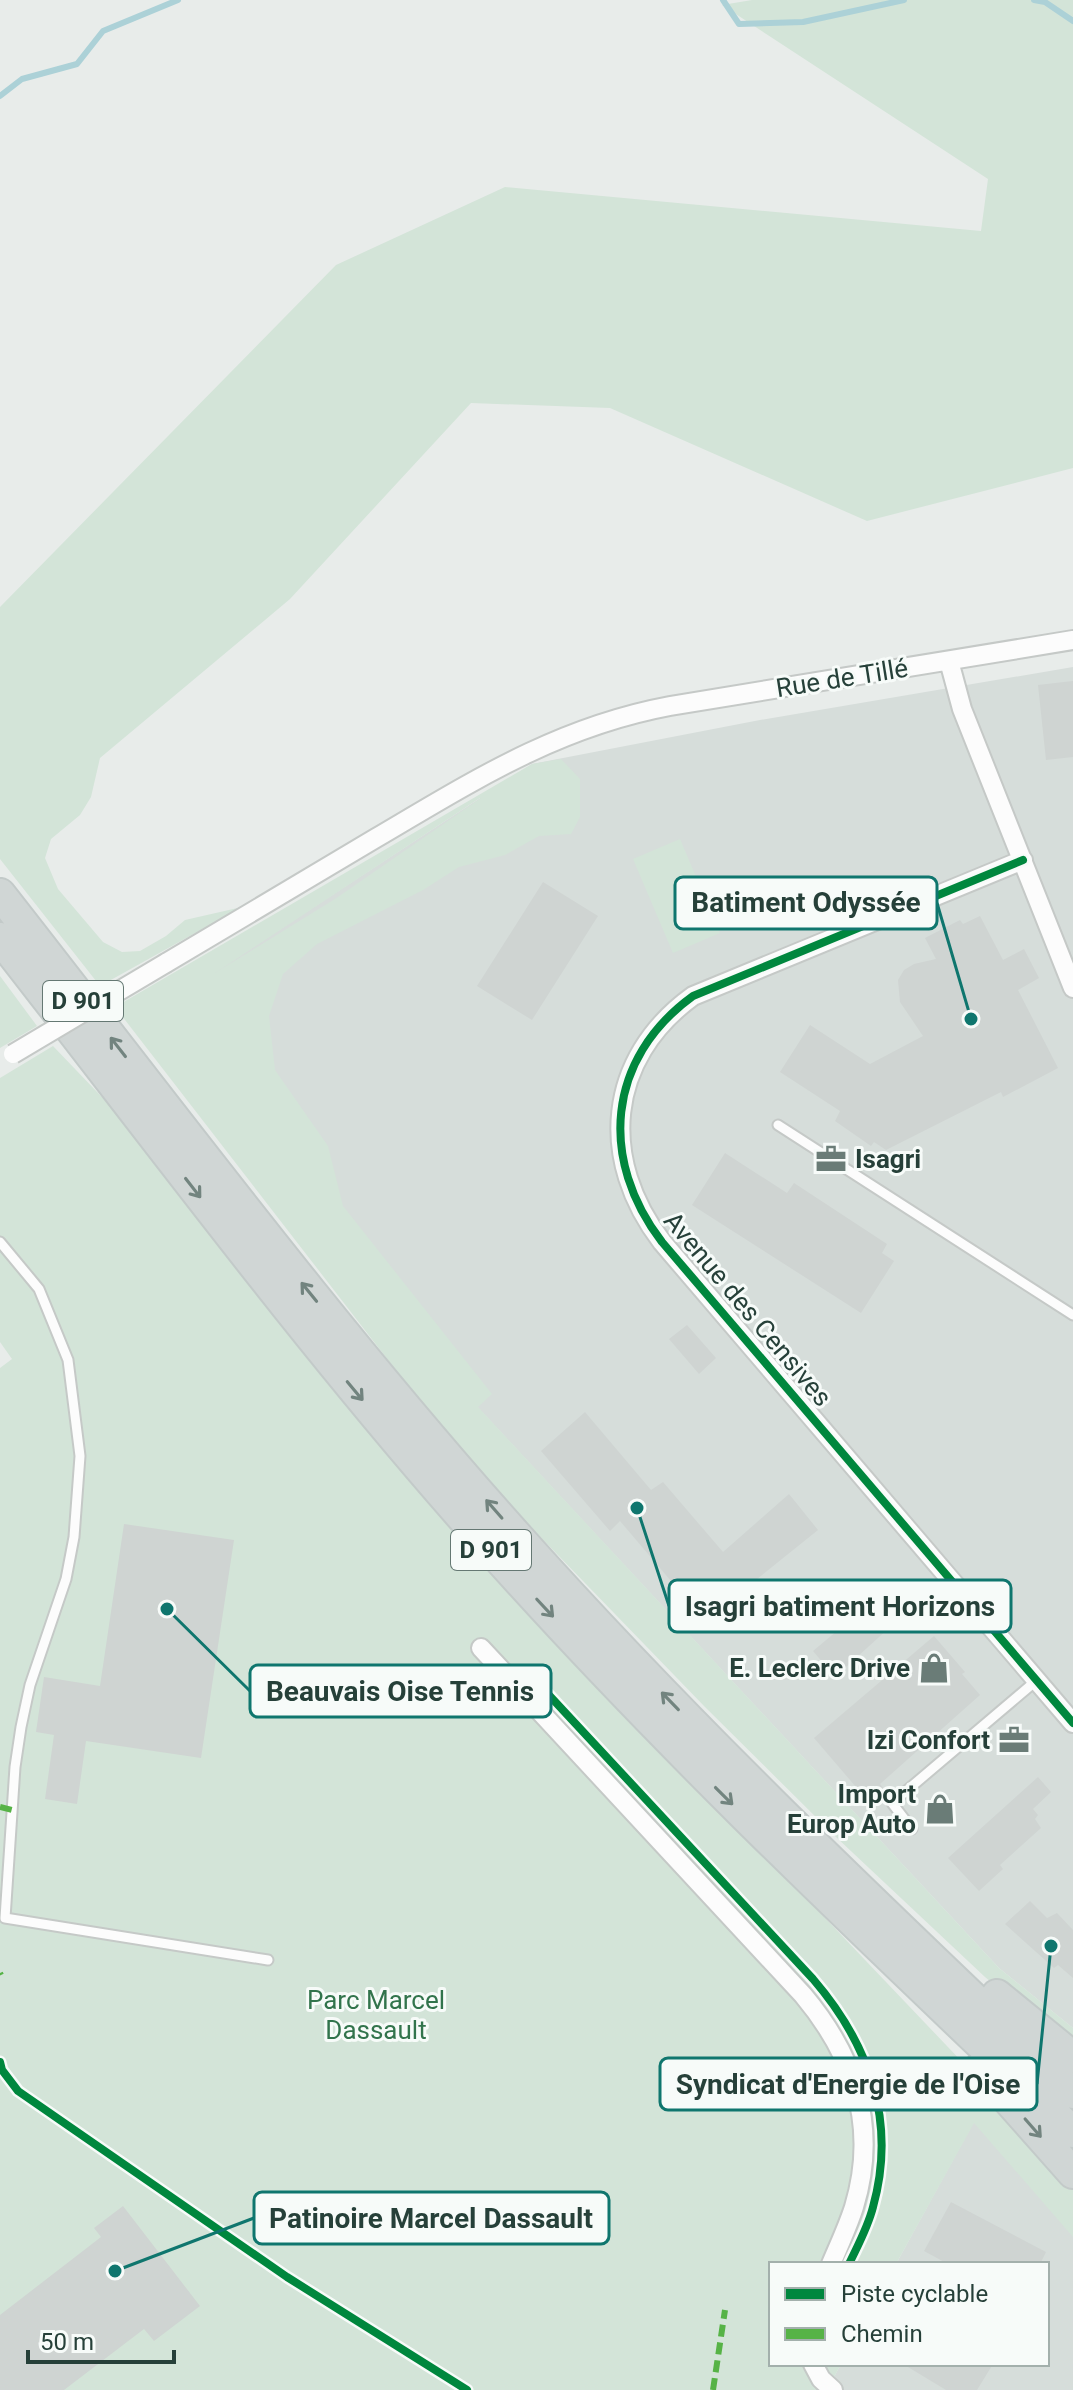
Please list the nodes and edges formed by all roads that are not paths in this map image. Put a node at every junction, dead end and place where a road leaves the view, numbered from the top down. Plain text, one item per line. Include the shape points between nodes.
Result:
1 (1073, 640) edge
2 (949, 661) junction
3 (1023, 860) junction
4 (0, 894) edge
5 (0, 938) edge
6 (1073, 988) edge
7 (7, 1058) edge
8 (778, 1125) dead end
9 (0, 1242) edge
10 (1073, 1315) edge
11 (481, 1648) dead end
12 (1037, 1680) junction
13 (1066, 1710) edge
14 (1073, 1723) edge
15 (724, 1757) junction
16 (912, 1829) dead end
17 (873, 1941) junction
18 (268, 1960) dead end
19 (1073, 2057) edge
20 (1073, 2093) edge
21 (1073, 2132) edge
22 (1073, 2173) edge
23 (832, 2262) edge
24 (814, 2366) edge
25 (833, 2390) edge

1 - 2 street, Rue de Tillé
2 - 3 street via 962,709
2 - 7 street, Rue de Tillé, bridge via 670,706 564,735 503,765
3 - 6 street
3 - 12 street, Avenue des Censives via 693,996 670,1014 640,1055 623,1103 620,1137 628,1184 662,1242
15 -> 4 main road, D 901 via 517,1536 376,1373
5 -> 17 main road, D 901 via 404,1451 633,1703
8 - 10 lane
9 - 18 lane via 39,1289 68,1360 80,1456 66,1579 30,1685 19,1738 5,1918
11 - 23 street via 803,1995 835,2037 855,2084 863,2153 855,2205
12 - 13 street, Avenue des Censives
12 - 16 lane via 892,1803
13 - 14 street, Avenue des Censives
15 - 19 main road via 810,1823 996,1994
15 - 20 main road, D 901
17 - 21 main road, D 901
17 -> 22 main road
24 - 25 street

